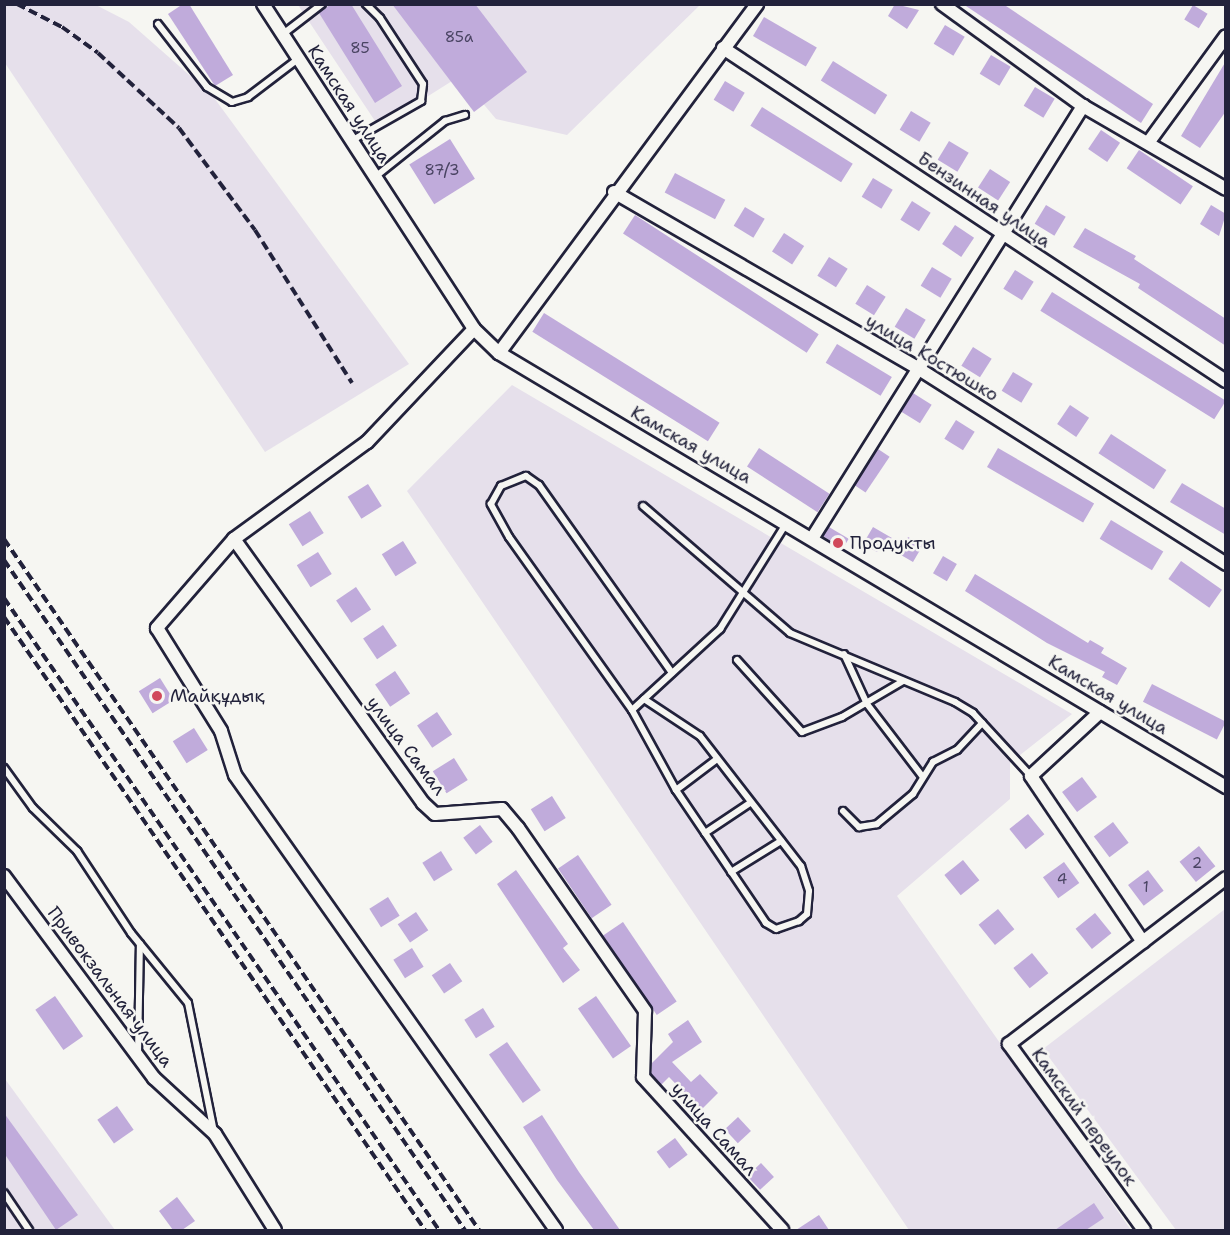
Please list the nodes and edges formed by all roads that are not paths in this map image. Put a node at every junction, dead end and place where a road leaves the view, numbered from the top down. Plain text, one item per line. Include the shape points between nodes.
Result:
1 (263, 4) edge
2 (322, 4) edge
3 (366, 4) edge
4 (757, 4) edge
5 (942, 4) edge
6 (158, 24) dead end
7 (282, 34) junction
8 (1226, 36) edge
9 (723, 48) junction
10 (298, 59) junction
11 (1083, 106) junction
12 (465, 115) dead end
13 (351, 141) junction
14 (1148, 143) junction
15 (375, 177) junction
16 (1226, 189) edge
17 (615, 192) junction
18 (1002, 234) junction
19 (474, 329) junction
20 (499, 353) junction
21 (919, 369) junction
22 (1226, 381) edge
23 (643, 506) dead end
24 (787, 522) junction
25 (813, 537) junction
26 (234, 539) junction
27 (1226, 564) edge
28 (742, 593) junction
29 (844, 653) junction
30 (737, 660) dead end
31 (672, 674) junction
32 (903, 681) junction
33 (644, 699) junction
34 (867, 704) junction
35 (632, 710) junction
36 (1100, 712) junction
37 (982, 723) junction
38 (717, 759) junction
39 (4, 768) edge
40 (922, 776) junction
41 (1030, 776) junction
42 (1226, 787) edge
43 (676, 790) junction
44 (750, 803) junction
45 (843, 811) dead end
46 (705, 833) junction
47 (781, 841) junction
48 (731, 872) junction
49 (4, 876) edge
50 (1226, 878) edge
51 (1143, 942) junction
52 (140, 944) junction
53 (138, 1058) junction
54 (215, 1134) junction
55 (4, 1193) edge
56 (29, 1230) edge
57 (275, 1230) edge
58 (556, 1230) edge
59 (782, 1230) edge
60 (1144, 1230) edge

1 - 7 street, Камская улица
2 - 7 lane
3 - 13 lane via 380,18 423,84 421,101
4 - 9 street
5 - 11 street
6 - 10 lane via 207,87 232,102 248,98
7 - 10 street, Камская улица
8 - 14 street
9 - 17 street
9 - 18 street, Бензинная улица
10 - 13 street, Камская улица
11 - 14 street
11 - 18 street
12 - 15 lane via 445,121
13 - 15 street, Камская улица
14 - 16 street
15 - 19 street, Камская улица
17 - 20 street
17 - 21 street, улица Костюшко
18 - 21 street
18 - 22 street, Бензинная улица
19 - 20 street, Камская улица
19 - 26 street via 367,442
20 - 24 street, Камская улица
21 - 25 street
21 - 27 street, улица Костюшко
23 - 28 lane
24 - 25 street, Камская улица
24 - 28 lane
25 - 36 street, Камская улица
26 - 58 street via 156,628 221,731 235,775
26 - 59 street, улица Самал via 423,803 435,814 502,809 513,821 645,1011 643,1077
28 - 29 lane via 790,633
28 - 31 lane via 720,629
29 - 32 lane
29 - 34 lane
30 - 34 lane via 802,732
31 - 33 lane
31 - 35 lane via 538,484 526,476 501,486 491,504 510,537
32 - 34 lane
32 - 37 lane via 955,702
33 - 35 lane
33 - 38 lane via 700,736
34 - 40 lane
35 - 43 lane
36 - 41 street
36 - 42 street, Камская улица
37 - 40 lane
37 - 41 lane
38 - 43 lane
38 - 44 lane
39 - 52 lane via 33,808 77,851
40 - 45 lane via 913,794 877,824 859,827
41 - 51 street
43 - 46 lane
44 - 46 lane
44 - 47 lane
46 - 48 lane
47 - 48 lane
47 - 48 lane via 801,866 809,891 807,914 800,921 776,929 766,923
49 - 53 street, Привокзальная улица
50 - 51 street, Камский переулок
51 - 60 street, Камский переулок via 1009,1044
52 - 53 lane
52 - 54 lane via 188,1003
53 - 54 street, Привокзальная улица
54 - 57 street, Привокзальная улица
55 - 56 lane

